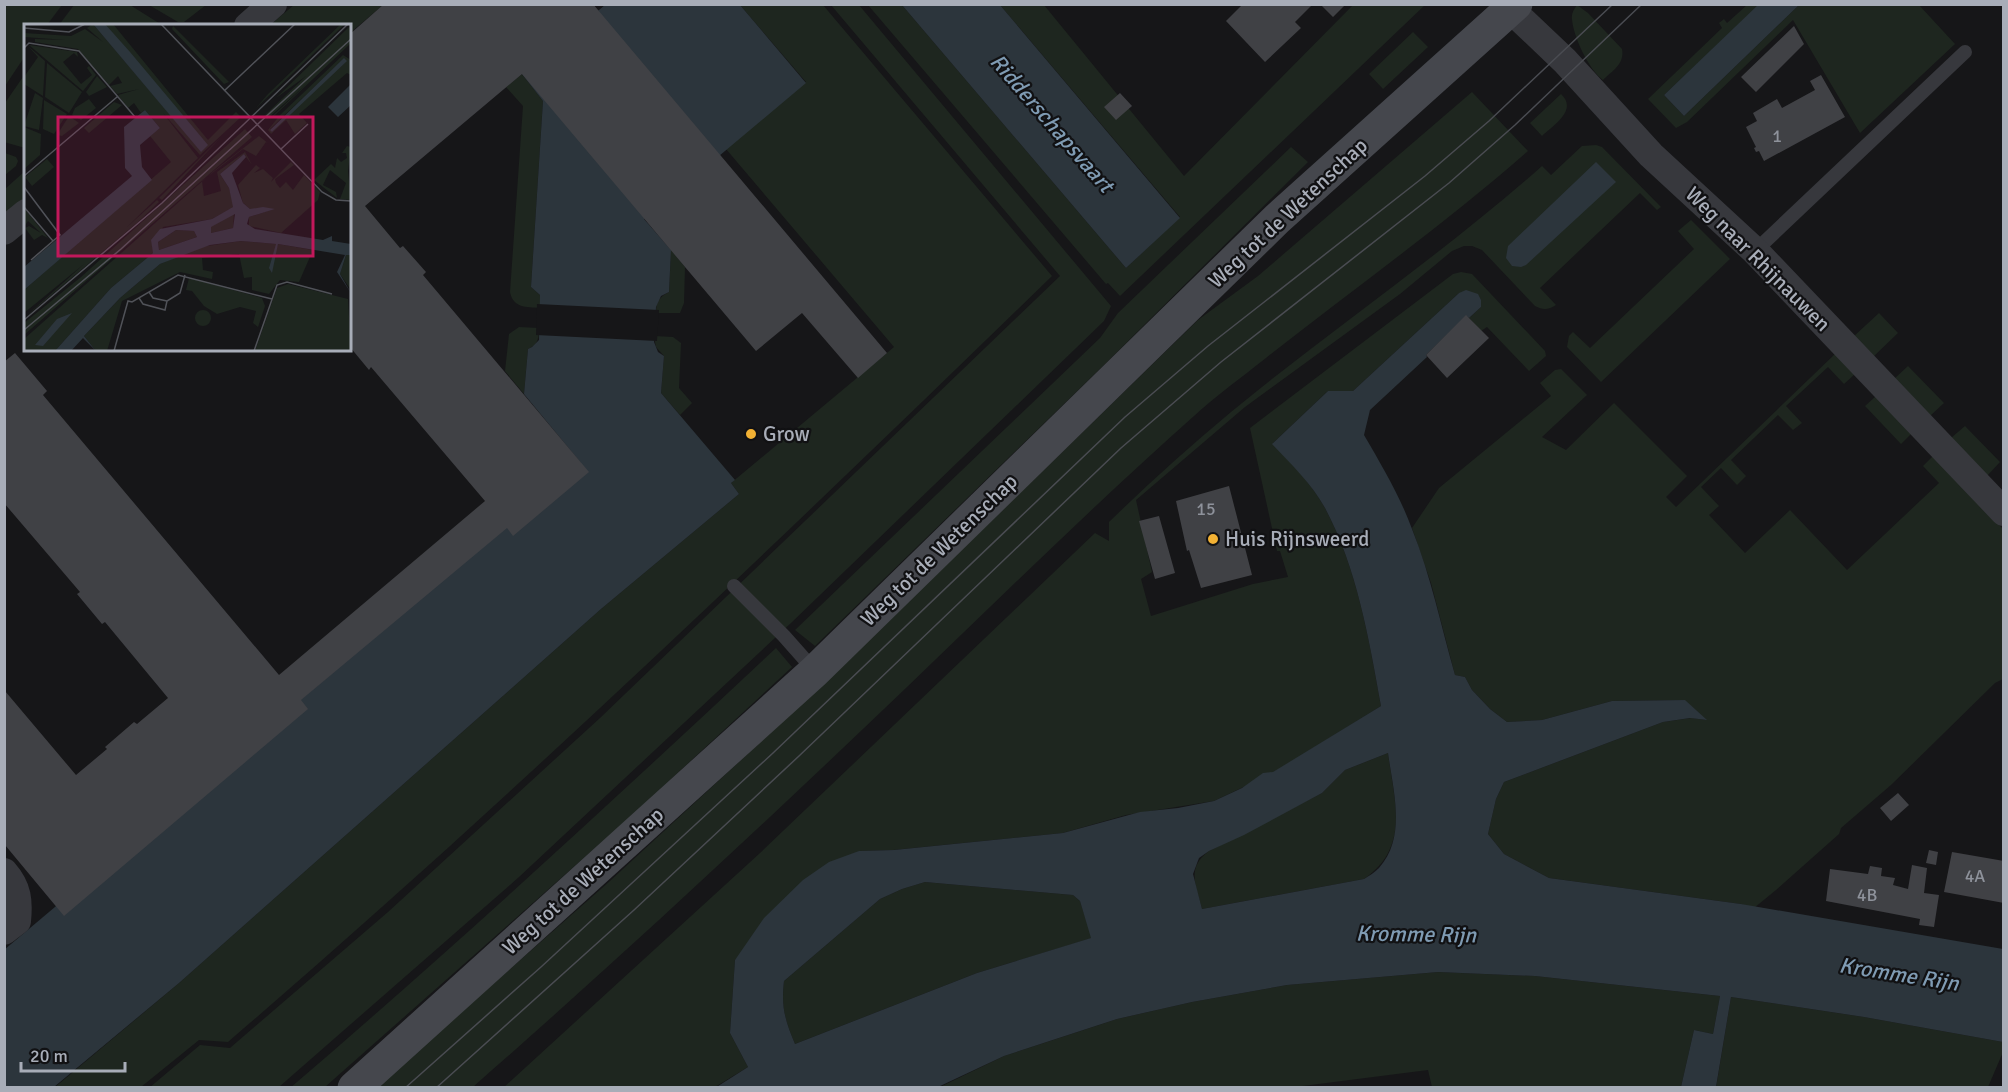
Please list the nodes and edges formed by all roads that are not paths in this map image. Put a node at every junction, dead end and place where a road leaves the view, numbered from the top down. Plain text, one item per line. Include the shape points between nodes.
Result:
1 (273, 4) edge
2 (1511, 6) edge
3 (250, 24) edge
4 (1965, 52) dead end
5 (24, 215) edge
6 (4, 231) edge
7 (1755, 251) junction
8 (2004, 512) edge
9 (734, 586) dead end
10 (814, 671) junction
11 (4, 872) edge
12 (4, 931) edge
13 (354, 1088) edge

1 - 3 street
2 - 7 street, Weg naar Rhijnauwen via 1651,155
2 - 10 main road, Weg tot de Wetenschap via 1277,219
4 - 7 lane
5 - 6 street
7 - 8 street, Weg naar Rhijnauwen
9 - 10 lane
10 - 13 main road, Weg tot de Wetenschap
11 - 12 street via 18,894 17,921

